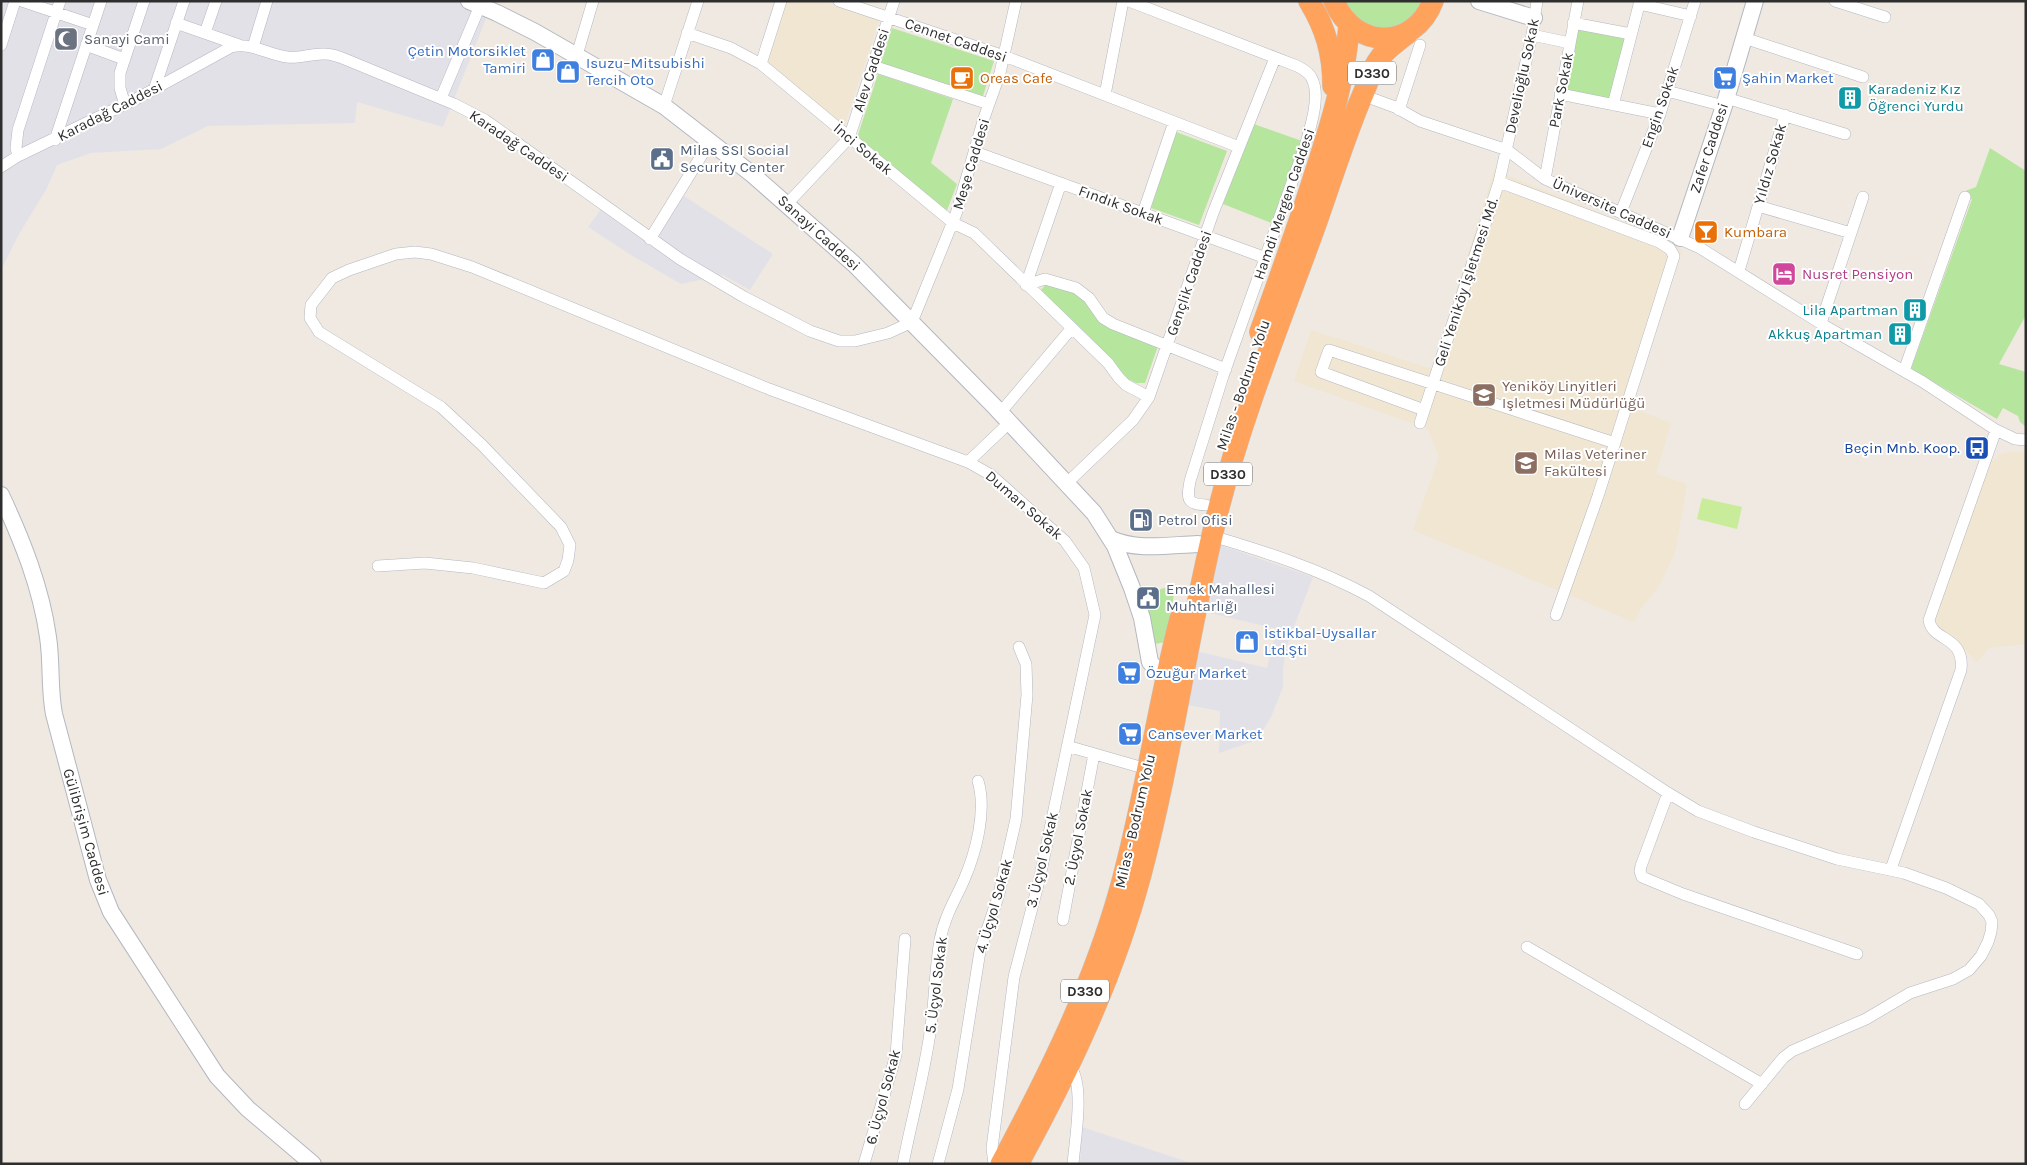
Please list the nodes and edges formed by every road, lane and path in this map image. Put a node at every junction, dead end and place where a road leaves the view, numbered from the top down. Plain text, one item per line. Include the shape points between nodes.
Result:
1 (15, 1) edge
2 (22, 1) edge
3 (101, 1) edge
4 (144, 1) edge
5 (184, 1) edge
6 (216, 1) edge
7 (267, 1) edge
8 (593, 1) edge
9 (698, 1) edge
10 (781, 1) edge
11 (839, 1) edge
12 (894, 1) edge
13 (1016, 1) edge
14 (1123, 1) edge
15 (1129, 1) edge
16 (1309, 1) edge
17 (1334, 1) edge
18 (1479, 1) edge
19 (1537, 1) edge
20 (1578, 1) edge
21 (1695, 1) edge
22 (1755, 1) edge
23 (1835, 1) edge
24 (477, 3) edge
25 (1639, 3) edge
26 (1435, 5) edge
27 (58, 7) edge
28 (1691, 16) junction
29 (1885, 17) dead end
30 (889, 18) junction
31 (1534, 18) junction
32 (176, 23) junction
33 (1573, 24) junction
34 (93, 25) junction
35 (1349, 25) junction
36 (205, 33) junction
37 (687, 33) junction
38 (1532, 34) junction
39 (1631, 34) junction
40 (1744, 38) junction
41 (1414, 39) junction
42 (1570, 43) junction
43 (239, 44) junction
44 (1, 45) edge
45 (86, 45) junction
46 (253, 47) junction
47 (577, 55) junction
48 (1004, 56) junction
49 (124, 58) junction
50 (1275, 58) junction
51 (761, 64) junction
52 (873, 66) junction
53 (1862, 77) dead end
54 (154, 90) junction
55 (1667, 91) junction
56 (1560, 94) junction
57 (1105, 95) junction
58 (441, 98) junction
59 (1373, 99) dead end
60 (1725, 102) junction
61 (990, 104) junction
62 (125, 105) junction
63 (1613, 105) junction
64 (664, 106) junction
65 (1399, 110) junction
66 (1660, 114) junction
67 (1785, 115) junction
68 (1342, 121) junction
69 (1174, 122) junction
70 (1845, 134) dead end
71 (849, 138) junction
72 (55, 140) junction
73 (711, 140) junction
74 (1239, 148) junction
75 (1507, 150) junction
76 (975, 152) junction
77 (18, 156) junction
78 (1, 167) edge
79 (1544, 179) junction
80 (1499, 182) junction
81 (1061, 183) junction
82 (1863, 197) dead end
83 (1965, 197) dead end
84 (787, 204) junction
85 (1758, 206) junction
86 (1621, 212) junction
87 (1143, 213) junction
88 (953, 223) junction
89 (1851, 233) junction
90 (1205, 236) junction
91 (1680, 238) junction
92 (650, 239) junction
93 (1266, 258) junction
94 (1739, 271) junction
95 (1026, 285) junction
96 (912, 322) junction
97 (1821, 323) junction
98 (1071, 329) junction
99 (1167, 346) junction
100 (1226, 369) junction
101 (1904, 371) junction
102 (1432, 383) junction
103 (1149, 397) junction
104 (1424, 410) junction
105 (1005, 418) junction
106 (1420, 423) dead end
107 (1996, 430) junction
108 (2026, 440) edge
109 (1615, 443) junction
110 (968, 462) junction
111 (1067, 483) junction
112 (1, 495) edge
113 (1206, 505) junction
114 (1111, 539) junction
115 (1205, 540) junction
116 (1080, 560) joint
117 (378, 566) dead end
118 (1556, 615) dead end
119 (1020, 647) dead end
120 (1166, 672) junction
121 (1067, 746) junction
122 (1094, 754) junction
123 (1147, 769) junction
124 (978, 781) dead end
125 (1668, 793) junction
126 (1891, 869) junction
127 (1063, 920) dead end
128 (905, 939) dead end
129 (1527, 947) dead end
130 (1857, 954) dead end
131 (1070, 1066) junction
132 (1762, 1084) junction
133 (1745, 1104) dead end
134 (313, 1164) edge
135 (864, 1164) edge
136 (903, 1164) edge
137 (938, 1164) edge
138 (994, 1164) edge
139 (1001, 1164) edge
140 (1018, 1164) edge
141 (1073, 1164) edge

1 - 44 street
2 - 27 street
3 - 34 street
4 - 49 street
5 - 32 street
6 - 36 street
7 - 46 street
8 - 47 street
9 - 37 street
10 - 51 street
11 - 30 street, Cennet Caddesi
12 - 30 street, Alev Caddesi
13 - 48 street, Meşe Caddesi
14 - 57 street
15 - 50 street, Hamdi Mergen Caddesi
16 - 68 highway via 1321,21 1333,59
17 - 35 highway
18 - 31 street
19 - 31 street, Develioğlu Sokak
20 - 33 street, Park Sokak
21 - 28 street, Engin Sokak
22 - 40 street, Zafer Caddesi
23 - 29 street
24 - 47 street, Sanayi Caddesi
24 - 58 street
25 - 28 street
25 - 39 street
26 - 41 highway via 1420,24
27 - 34 street
27 - 77 street via 20,124 16,140
28 - 55 street, Engin Sokak
30 - 48 street, Cennet Caddesi
30 - 52 street, Alev Caddesi
31 - 38 street, Develioğlu Sokak
32 - 36 street
32 - 54 street
33 - 39 street
33 - 42 street, Park Sokak
34 - 45 street
35 - 41 highway via 1362,34 1377,38
35 - 68 highway
36 - 43 street
37 - 51 street, İnci Sokak via 731,48
37 - 64 street
38 - 42 street
38 - 75 street, Develioğlu Sokak
39 - 63 street
40 - 53 street
40 - 60 street, Zafer Caddesi
41 - 65 street
41 - 68 highway, D330 via 1383,53
42 - 56 street, Park Sokak
43 - 46 street, Karadağ Caddesi
43 - 54 street, Karadağ Caddesi
45 - 49 street
45 - 72 street
46 - 58 street, Karadağ Caddesi via 292,58 335,55
47 - 64 street, Sanayi Caddesi
48 - 57 street, Cennet Caddesi
48 - 61 street, Meşe Caddesi
49 - 62 street via 119,80
50 - 74 street, Gençlik Caddesi
50 - 93 street, Hamdi Mergen Caddesi via 1309,74 1315,96 1305,146
51 - 71 street, İnci Sokak
52 - 61 street
52 - 71 street, Alev Caddesi
54 - 62 street, Karadağ Caddesi
55 - 60 street
55 - 66 street, Engin Sokak
56 - 63 street
56 - 79 street, Park Sokak
57 - 69 street, Cennet Caddesi
58 - 92 street, Karadağ Caddesi via 500,129
59 - 65 street, Üniversite Caddesi
60 - 67 street
60 - 91 street, Zafer Caddesi
61 - 76 street, Meşe Caddesi
62 - 72 street, Karadağ Caddesi
63 - 66 street
64 - 73 street, Sanayi Caddesi
65 - 75 street, Üniversite Caddesi via 1420,121
66 - 86 street, Engin Sokak
67 - 70 street
67 - 85 street, Yıldız Sokak
68 - 113 highway, Milas - Bodrum Yolu / D330 via 1301,218 1226,430
68 - 115 highway, Milas - Bodrum Yolu / D330
69 - 74 street, Cennet Caddesi
69 - 87 street
71 - 84 street, Alev Caddesi
71 - 88 street, İnci Sokak
72 - 77 street, Karadağ Caddesi
73 - 84 street, Sanayi Caddesi
73 - 92 street
74 - 90 street, Gençlik Caddesi
75 - 79 street, Üniversite Caddesi
75 - 80 street, Geli Yeniköy İşletmesi Md.
76 - 81 street, Fındık Sokak
76 - 88 street, Meşe Caddesi
77 - 78 street, Karadağ Caddesi
79 - 86 street, Üniversite Caddesi
80 - 102 street, Geli Yeniköy İşletmesi Md.
80 - 109 street, Geli Yeniköy İşletmesi Md. via 1659,242 1672,252 1674,260
81 - 87 street, Fındık Sokak
81 - 95 street
82 - 89 street
83 - 101 street
84 - 96 street, Sanayi Caddesi
85 - 89 street
85 - 94 street, Yıldız Sokak
86 - 91 street, Üniversite Caddesi
87 - 90 street, Fındık Sokak
88 - 95 street, İnci Sokak via 974,233
88 - 96 street, Meşe Caddesi
89 - 97 street
90 - 93 street, Fındık Sokak
90 - 99 street, Gençlik Caddesi
91 - 94 street, Üniversite Caddesi
92 - 96 street, Karadağ Caddesi via 729,288 831,339 855,341 888,333
93 - 100 street, Hamdi Mergen Caddesi
94 - 97 street, Üniversite Caddesi
95 - 98 street, İnci Sokak
95 - 99 street via 1045,279 1076,288 1108,321
96 - 105 street, Sanayi Caddesi
97 - 101 street, Üniversite Caddesi
98 - 103 street, İnci Sokak via 1108,363 1118,378
98 - 105 street
99 - 100 street
99 - 103 street, Gençlik Caddesi
100 - 113 street, Hamdi Mergen Caddesi via 1188,490 1191,502
101 - 107 street, Üniversite Caddesi
102 - 104 street, Geli Yeniköy İşletmesi Md.
102 - 104 street, Geli Yeniköy İşletmesi Md. via 1329,350 1321,372
102 - 109 street, Geli Yeniköy İşletmesi Md.
103 - 111 street, Gençlik Caddesi via 1133,420
104 - 106 street, Geli Yeniköy İşletmesi Md.
105 - 110 street
105 - 111 street, Sanayi Caddesi
107 - 108 street, Üniversite Caddesi via 2015,439
107 - 126 street via 1929,620 1932,630 1958,650 1961,670
109 - 118 street, Geli Yeniköy İşletmesi Md.
110 - 116 street, Duman Sokak via 1004,486 1056,532
110 - 117 street, Duman Sokak via 768,389 472,267 431,254 396,254 332,278 311,305 310,318 319,332 441,407 561,527 570,544 564,571 544,582 473,568 424,563
111 - 114 street, Sanayi Caddesi via 1094,513
112 - 134 street, Gülibrişim Caddesi via 27,555 41,598 50,651 54,714 98,880 111,912 216,1076 248,1109
113 - 115 highway, Milas - Bodrum Yolu / D330
114 - 115 street via 1140,546
114 - 120 street, Sanayi Caddesi via 1138,604 1150,662 1156,669
115 - 120 highway, Milas - Bodrum Yolu / D330
115 - 125 street via 1287,560 1369,596
115 - 131 highway, Milas - Bodrum Yolu / D330 via 1195,608 1141,873 1107,978
116 - 121 street, 3. Üçyol Sokak via 1095,614
119 - 137 street, 4. Üçyol Sokak via 1026,664 1027,695 1016,819 1002,884 980,951 960,1080
120 - 123 highway, Milas - Bodrum Yolu / D330
121 - 122 street
121 - 138 street, 3. Üçyol Sokak via 1039,881 1014,977 992,1148
122 - 123 street
122 - 127 street, 2. Üçyol Sokak
123 - 139 highway, Milas - Bodrum Yolu / D330 via 1122,883 1092,974 1058,1054
124 - 136 street, 5. Üçyol Sokak via 982,798 974,849 940,939 931,1029
125 - 126 street via 1698,811 1754,832 1845,861
125 - 130 street via 1641,866 1642,877 1690,897
126 - 132 street via 1963,895 1985,909 1992,922 1981,956 1961,975 1910,993 1866,1019 1792,1051
128 - 135 street, 6. Üçyol Sokak via 896,1055
129 - 132 street
131 - 140 highway, Milas - Bodrum Yolu / D330
131 - 141 street via 1077,1088
132 - 133 street

